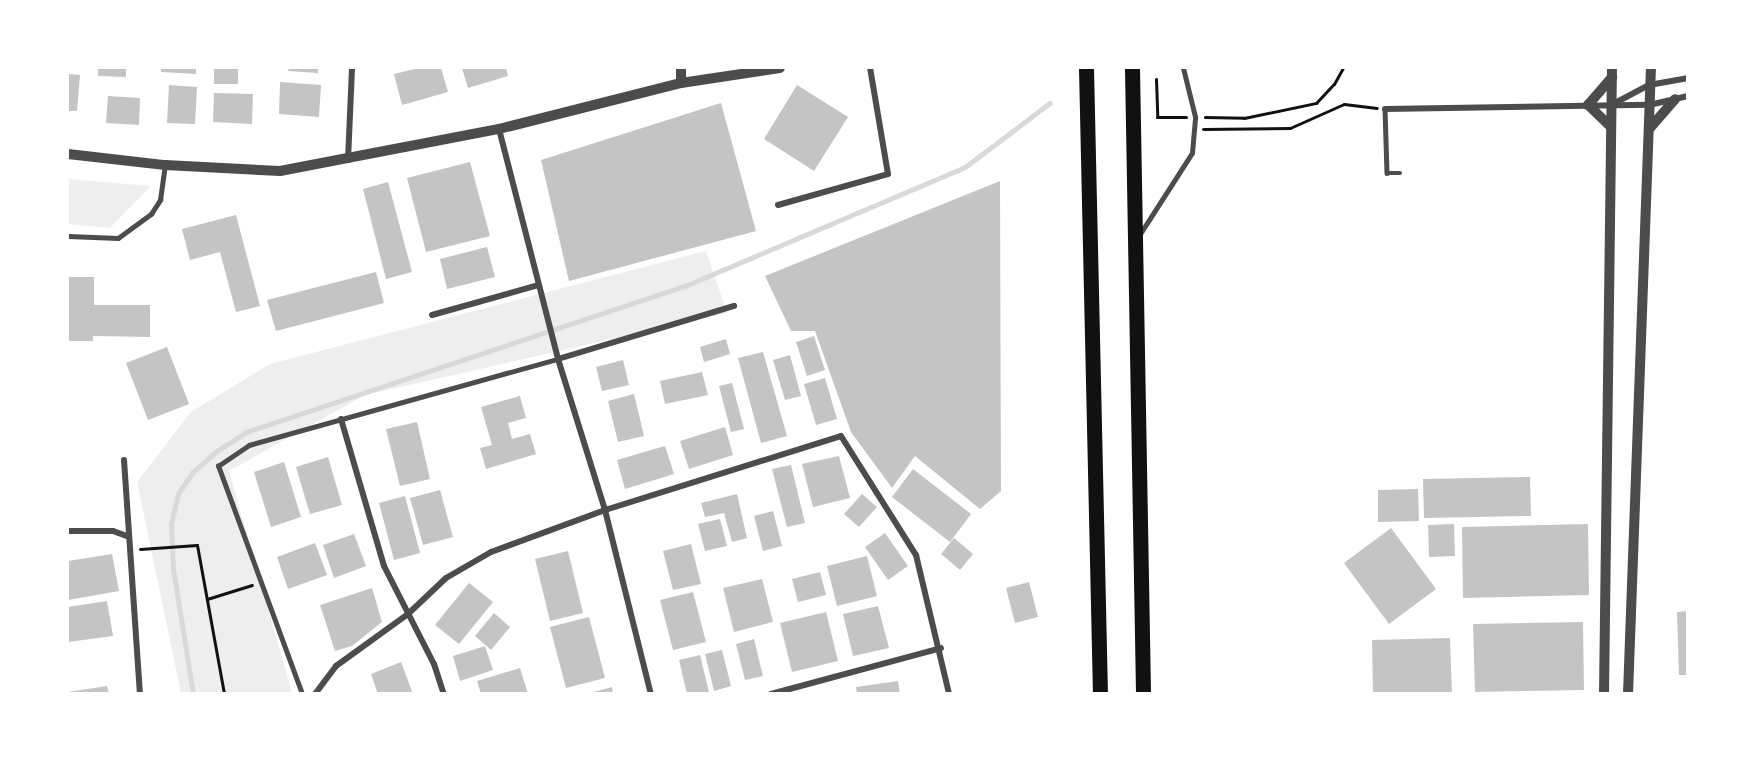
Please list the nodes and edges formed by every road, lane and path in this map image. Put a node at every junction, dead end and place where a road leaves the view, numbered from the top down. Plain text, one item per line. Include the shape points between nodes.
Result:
1 (352, 68) edge
2 (681, 68) edge
3 (780, 68) edge
4 (870, 68) edge
5 (1074, 68) edge
6 (1086, 68) edge
7 (1132, 68) edge
8 (1183, 68) edge
9 (1343, 68) edge
10 (1651, 68) edge
11 (1612, 72) edge
12 (1688, 78) edge
13 (1156, 79) dead end
14 (681, 83) junction
15 (1649, 86) junction
16 (1688, 96) edge
17 (1087, 98) junction
18 (1675, 99) junction
19 (1612, 104) junction
20 (1588, 105) junction
21 (1649, 105) junction
22 (1385, 109) junction
23 (1195, 117) junction
24 (1611, 127) junction
25 (1194, 128) junction
26 (499, 129) junction
27 (1649, 129) junction
28 (68, 154) edge
29 (348, 161) junction
30 (165, 165) junction
31 (1400, 173) dead end
32 (778, 205) dead end
33 (68, 236) edge
34 (1136, 242) junction
35 (539, 285) junction
36 (734, 306) dead end
37 (432, 315) dead end
38 (558, 359) junction
39 (341, 419) junction
40 (124, 460) dead end
41 (605, 510) junction
42 (68, 531) edge
43 (127, 536) junction
44 (146, 548) dead end
45 (261, 583) junction
46 (207, 599) junction
47 (408, 614) junction
48 (941, 648) junction
49 (140, 693) edge
50 (224, 693) edge
51 (302, 693) edge
52 (315, 693) edge
53 (444, 693) edge
54 (651, 693) edge
55 (771, 693) edge
56 (949, 693) edge
57 (1101, 693) edge
58 (1143, 693) edge
59 (1604, 693) edge
60 (1628, 693) edge

1 - 29 street
2 - 14 street
3 - 14 street
4 - 32 street via 888,174
5 - 17 highway
6 - 17 highway
7 - 34 highway
8 - 23 lane
9 - 23 path via 1316,103 1244,118
10 - 15 street
11 - 19 street
11 - 20 street
12 - 15 street
13 - 23 path via 1157,117
14 - 26 street
15 - 19 street
15 - 21 street
16 - 18 street
17 - 57 highway
18 - 21 street
18 - 27 street
19 - 20 street
19 - 21 street
19 - 24 street
20 - 22 street
20 - 24 street
21 - 27 street
22 - 25 path via 1344,104 1290,128
22 - 31 lane via 1387,173
23 - 25 lane
24 - 59 street
25 - 34 lane via 1192,153
26 - 29 street
26 - 35 street
27 - 60 street
28 - 30 street
29 - 30 street via 280,171
30 - 33 lane via 160,200 151,214 118,238
34 - 58 highway
35 - 37 street
35 - 38 street
36 - 38 street
38 - 39 lane
38 - 41 street
39 - 45 lane via 249,445 218,466
39 - 47 street via 384,566
40 - 43 street
41 - 47 street via 491,552 446,578
41 - 48 street via 841,436 916,555
41 - 54 street
42 - 43 street via 113,531
43 - 49 street via 131,546
44 - 46 path via 197,545
45 - 46 path
45 - 51 lane
46 - 50 path
47 - 52 street via 336,666
47 - 53 street
48 - 55 street
48 - 56 street

